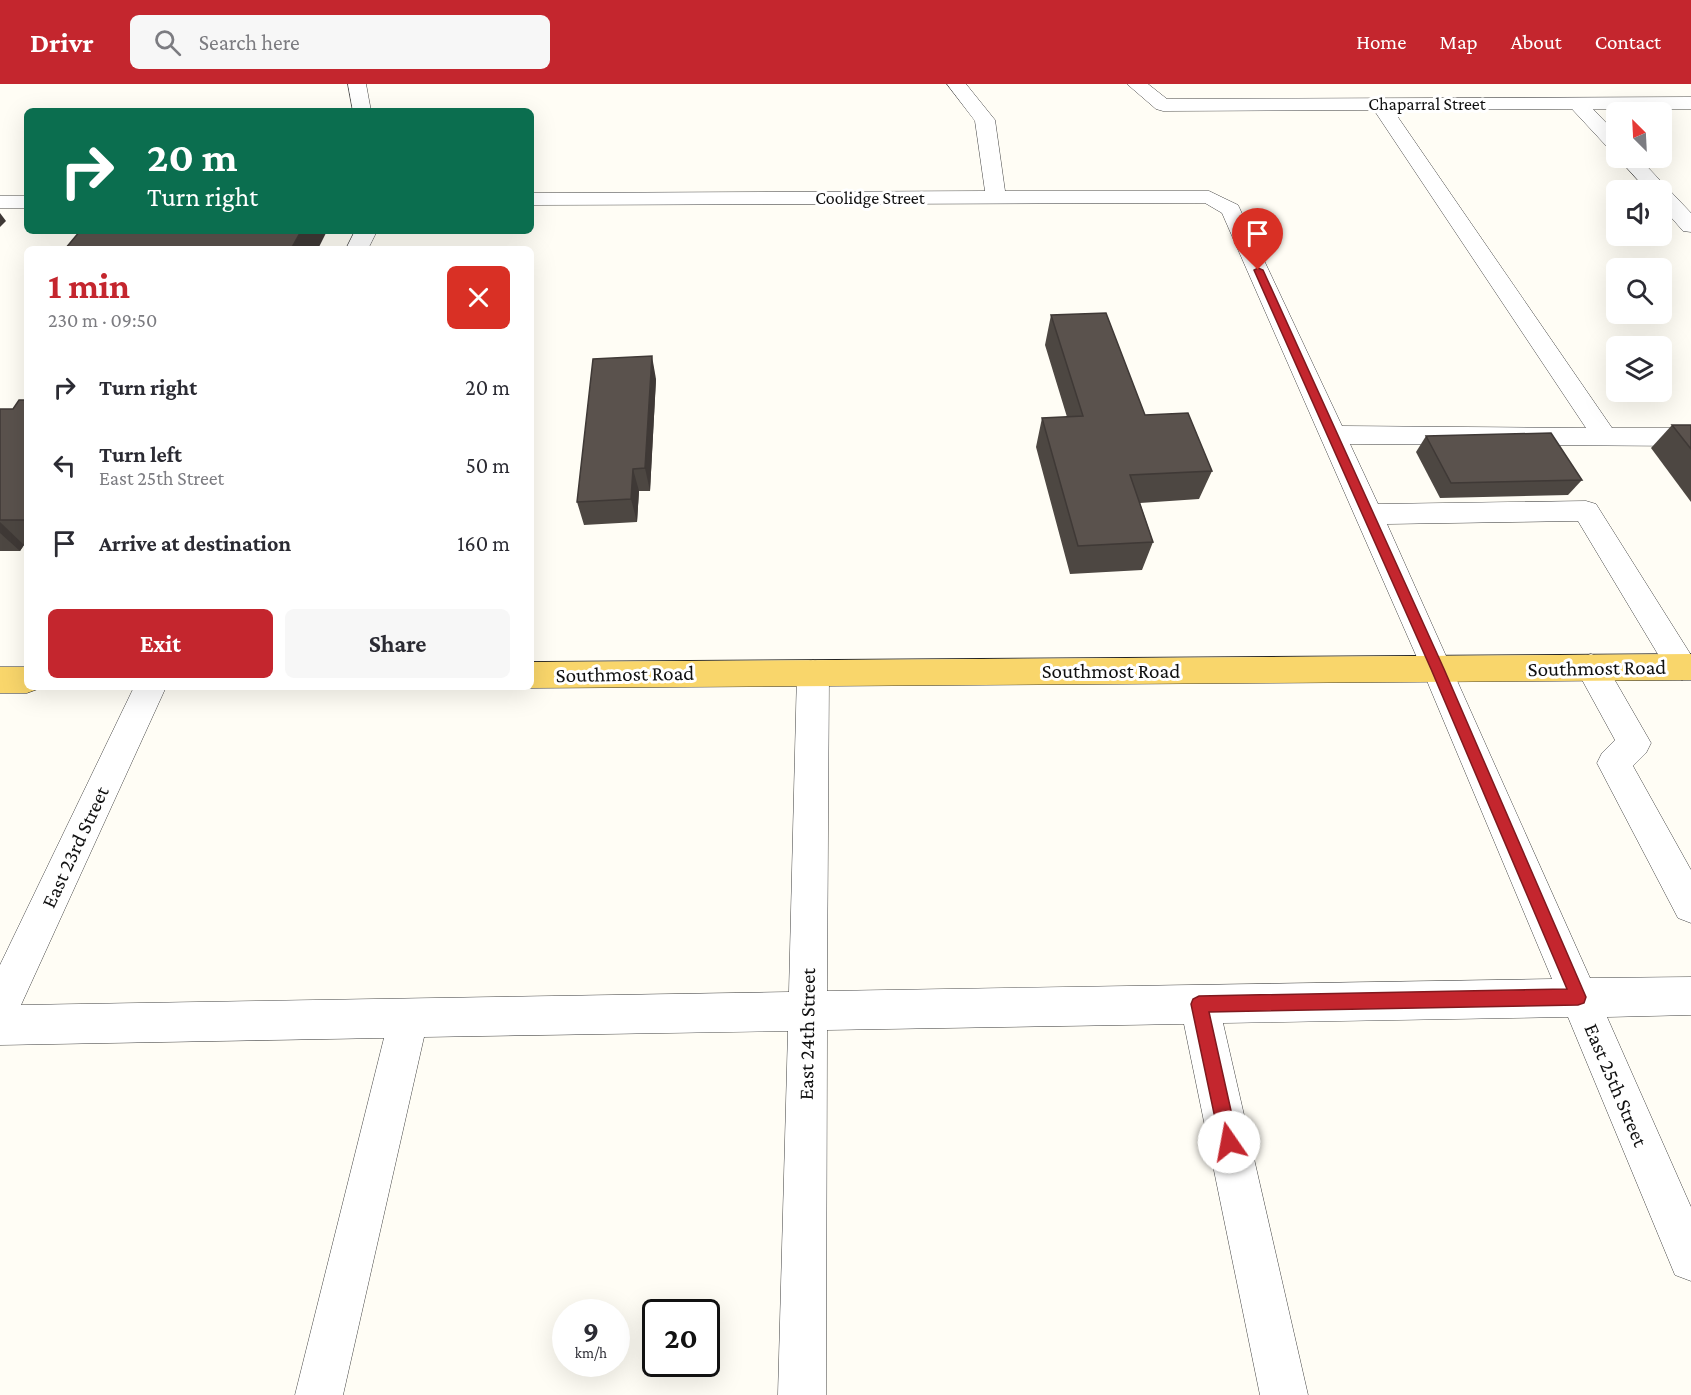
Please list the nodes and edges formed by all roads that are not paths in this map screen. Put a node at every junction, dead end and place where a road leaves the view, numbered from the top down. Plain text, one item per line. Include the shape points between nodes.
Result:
1 (357, 84) edge
2 (956, 84) edge
3 (1136, 84) edge
4 (1314, 84) edge
5 (1520, 84) edge
6 (1617, 84) edge
7 (1642, 102) edge
8 (1577, 103) junction
9 (1606, 103) edge
10 (1672, 103) edge
11 (1691, 103) edge
12 (1339, 104) junction
13 (1380, 104) junction
14 (1549, 104) junction
15 (361, 108) edge
16 (1606, 134) edge
17 (1637, 168) edge
18 (1649, 180) edge
19 (1209, 197) joint
20 (996, 198) junction
21 (534, 199) edge
22 (0, 202) edge
23 (24, 202) edge
24 (1672, 205) edge
25 (1691, 226) edge
26 (1333, 435) junction
27 (1605, 437) junction
28 (1691, 438) edge
29 (1368, 514) junction
30 (1591, 667) junction
31 (1687, 667) edge
32 (1438, 669) junction
33 (813, 673) junction
34 (534, 675) edge
35 (0, 680) edge
36 (24, 680) edge
37 (149, 690) edge
38 (1691, 906) edge
39 (1691, 996) edge
40 (1578, 997) junction
41 (1199, 1004) junction
42 (0, 1007) edge
43 (808, 1011) junction
44 (409, 1017) junction
45 (0, 1025) edge
46 (1691, 1259) edge
47 (319, 1395) edge
48 (802, 1395) edge
49 (1284, 1395) edge

1 - 15 street
2 - 20 street via 985,120
3 - 12 street, Chaparral Street via 1163,105
4 - 12 street
5 - 14 street
6 - 7 street
8 - 9 street, Chaparral Street
8 - 14 street, Chaparral Street
8 - 16 street
10 - 11 street, Chaparral Street
12 - 13 street, Chaparral Street
13 - 14 street, Chaparral Street
13 - 27 street
17 - 18 street
19 - 20 street, Coolidge Street
19 - 26 street, East 25th Street via 1231,209
20 - 21 street, Coolidge Street
22 - 23 street
24 - 25 street
26 - 27 street
26 - 29 street, East 25th Street
27 - 28 street
29 - 31 street via 1586,511
29 - 32 street, East 25th Street
30 - 31 main road, Southmost Road
30 - 32 main road, Southmost Road
30 - 38 street via 1634,742 1614,763
32 - 33 main road, Southmost Road
32 - 40 street, East 25th Street
33 - 34 main road, Southmost Road
33 - 43 street, East 24th Street
35 - 36 main road
37 - 42 street, East 23rd Street
39 - 40 street
40 - 41 street
40 - 46 street, East 25th Street
41 - 43 street
41 - 49 street
43 - 44 street
43 - 48 street, East 24th Street
44 - 45 street
44 - 47 street

